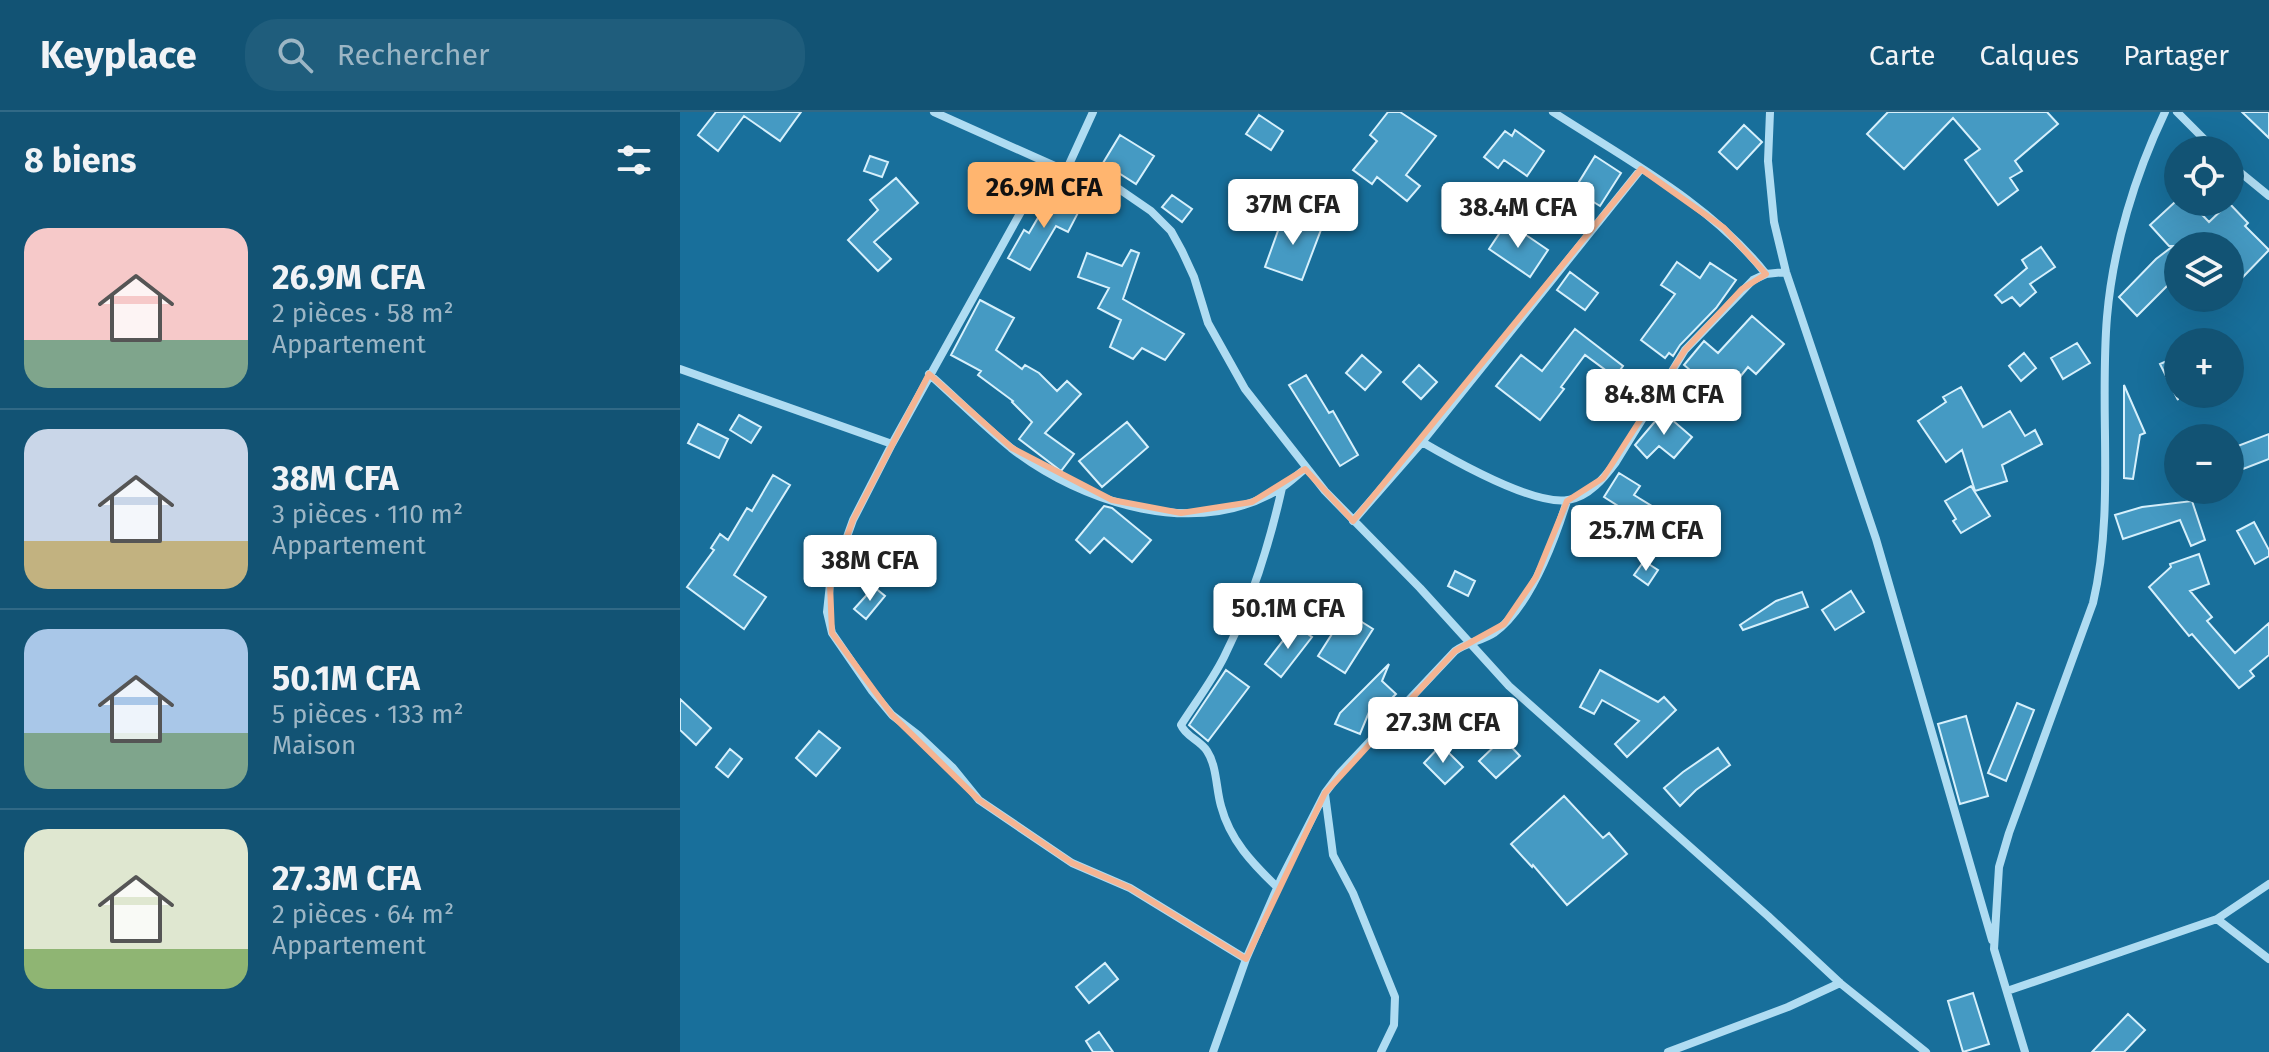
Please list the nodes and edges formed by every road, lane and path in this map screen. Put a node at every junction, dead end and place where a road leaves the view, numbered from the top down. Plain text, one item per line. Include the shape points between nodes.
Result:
1 (934, 112) edge
2 (1093, 112) edge
3 (1553, 112) edge
4 (1770, 112) edge
5 (2165, 112) edge
6 (2177, 112) edge
7 (2201, 136) edge
8 (1641, 169) junction
9 (1066, 171) junction
10 (2244, 175) edge
11 (2269, 196) edge
12 (1786, 272) junction
13 (1766, 274) junction
14 (680, 369) edge
15 (929, 374) junction
16 (1422, 442) junction
17 (892, 444) junction
18 (1305, 469) junction
19 (1282, 488) junction
20 (1567, 501) junction
21 (1353, 521) junction
22 (1468, 642) junction
23 (1325, 793) junction
24 (2269, 884) edge
25 (1277, 887) junction
26 (2217, 919) junction
27 (1994, 949) junction
28 (1246, 959) junction
29 (2269, 959) edge
30 (1840, 983) junction
31 (2007, 991) junction
32 (1213, 1052) edge
33 (1381, 1052) edge
34 (1668, 1052) edge
35 (1926, 1052) edge
36 (2025, 1052) edge

1 - 9 street
2 - 9 street
3 - 8 street
4 - 12 street via 1774,222
5 - 27 street via 2123,227 2107,316 2104,526 2098,582 1999,867
6 - 7 street
8 - 13 street via 1724,228
8 - 16 street
9 - 15 street via 1023,208
9 - 18 street via 1119,189 1171,231 1220,350
10 - 11 street
12 - 13 street
12 - 27 street via 1876,539
13 - 20 street via 1742,289 1685,350 1603,478 1587,493
14 - 17 street
15 - 17 street
15 - 19 street via 1012,448 1047,472 1112,500 1143,510 1181,513 1241,505
16 - 20 street via 1487,477
16 - 21 street
17 - 28 street via 853,520 830,584 827,612 832,633 850,662 892,715 953,768 979,800 1072,863 1130,888
18 - 19 street
18 - 21 street
19 - 25 street via 1270,542 1241,619 1181,725 1207,750 1232,838
20 - 22 street via 1519,605 1494,633
21 - 22 street
22 - 23 street via 1443,662
22 - 30 street via 1538,714
23 - 25 street
23 - 33 street via 1333,855 1395,997 1394,1025
24 - 26 street
25 - 28 street
26 - 29 street
26 - 31 street
27 - 31 street
28 - 32 street
30 - 34 street
30 - 35 street
31 - 36 street

